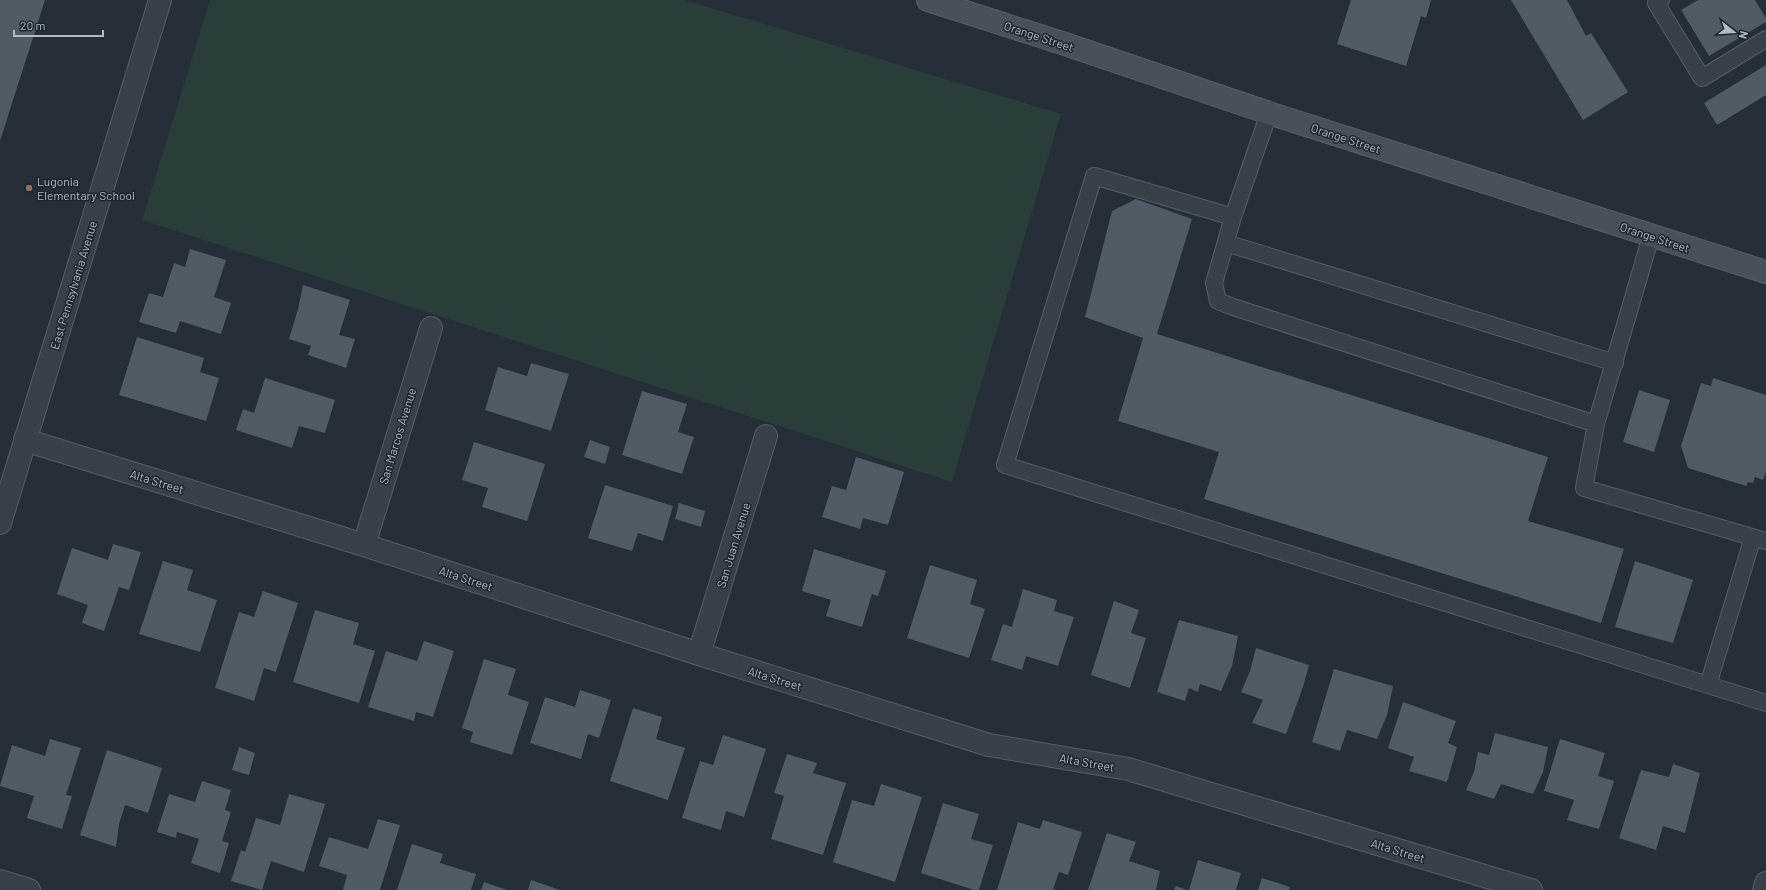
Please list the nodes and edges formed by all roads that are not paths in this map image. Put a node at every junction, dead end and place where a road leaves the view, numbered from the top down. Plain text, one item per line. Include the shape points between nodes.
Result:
1 (160, 0) edge
2 (928, 0) edge
3 (1661, 0) edge
4 (1766, 39) edge
5 (1269, 114) junction
6 (1233, 217) junction
7 (1651, 236) junction
8 (1226, 243) junction
9 (1766, 272) edge
10 (431, 328) dead end
11 (1614, 363) junction
12 (1596, 424) junction
13 (766, 436) dead end
14 (25, 440) junction
15 (0, 523) edge
16 (1759, 539) edge
17 (364, 545) junction
18 (699, 654) junction
19 (1708, 685) junction
20 (1766, 703) edge
21 (0, 881) edge
22 (1766, 883) edge
23 (29, 890) edge
24 (1531, 890) edge
25 (1764, 890) edge

1 - 14 street, East Pennsylvania Avenue
2 - 5 main road, Orange Street
3 - 4 lane via 1656,3 1702,78
5 - 6 lane
5 - 7 main road, Orange Street
6 - 8 lane
6 - 19 lane via 1094,176 1005,465
7 - 9 main road, Orange Street
7 - 11 lane
8 - 11 lane
8 - 12 lane via 1214,283 1218,301
10 - 17 street, San Marcos Avenue
11 - 12 lane
12 - 16 lane via 1584,488
13 - 18 street, San Juan Avenue
14 - 15 street, East Pennsylvania Avenue
14 - 17 street, Alta Street
16 - 19 lane
17 - 18 street, Alta Street
18 - 24 street, Alta Street via 989,745 1128,769
19 - 20 lane
21 - 23 street
22 - 25 street

